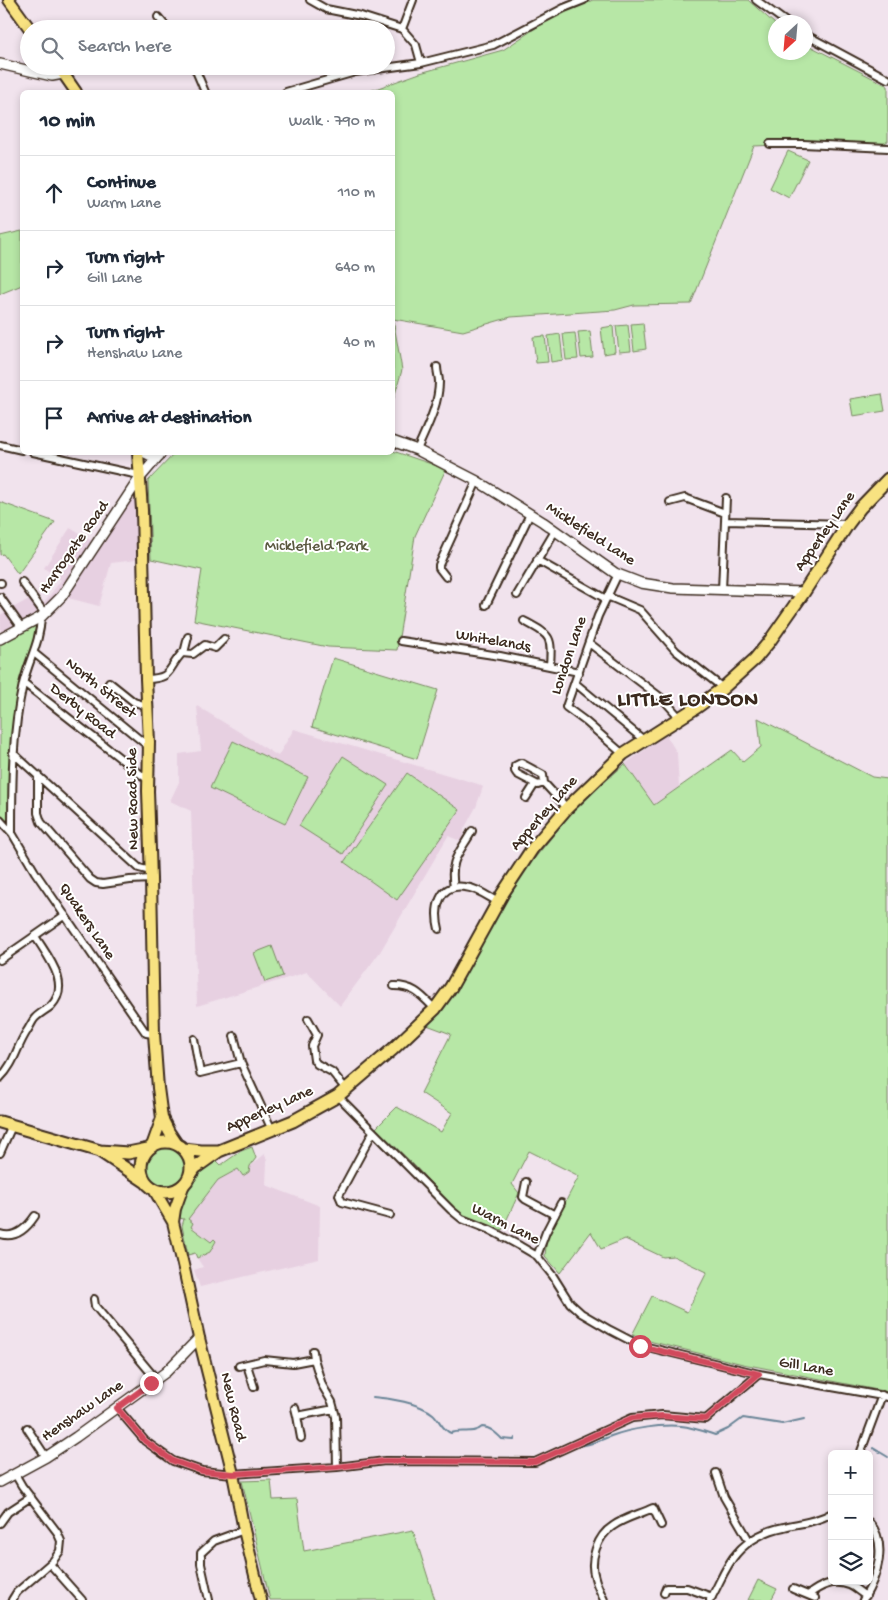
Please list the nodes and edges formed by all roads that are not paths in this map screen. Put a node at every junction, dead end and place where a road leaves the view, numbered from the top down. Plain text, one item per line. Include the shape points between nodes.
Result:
1 (9, 0) edge
2 (310, 0) edge
3 (413, 0) edge
4 (584, 0) edge
5 (756, 0) edge
6 (776, 15) edge
7 (158, 17) dead end
8 (23, 20) edge
9 (160, 20) edge
10 (374, 20) edge
11 (395, 27) edge
12 (402, 29) junction
13 (813, 39) edge
14 (421, 63) junction
15 (0, 64) edge
16 (395, 67) edge
17 (20, 69) edge
18 (64, 75) edge
19 (198, 75) edge
20 (345, 75) edge
21 (888, 79) edge
22 (75, 90) edge
23 (205, 90) edge
24 (293, 90) edge
25 (770, 144) dead end
26 (888, 148) edge
27 (437, 367) dead end
28 (395, 443) edge
29 (0, 444) edge
30 (20, 449) edge
31 (417, 450) junction
32 (46, 455) edge
33 (138, 455) edge
34 (159, 455) edge
35 (139, 477) junction
36 (888, 479) edge
37 (477, 481) junction
38 (726, 498) dead end
39 (670, 502) dead end
40 (725, 513) junction
41 (530, 514) junction
42 (724, 521) junction
43 (848, 524) junction
44 (555, 531) junction
45 (537, 560) junction
46 (618, 574) junction
47 (446, 577) dead end
48 (813, 579) junction
49 (22, 582) dead end
50 (722, 590) junction
51 (788, 591) junction
52 (804, 592) junction
53 (517, 595) dead end
54 (0, 597) edge
55 (607, 597) junction
56 (486, 605) dead end
57 (43, 615) junction
58 (524, 621) dead end
59 (22, 628) junction
60 (188, 637) dead end
61 (0, 639) edge
62 (224, 639) dead end
63 (401, 641) dead end
64 (589, 643) junction
65 (34, 653) junction
66 (184, 653) junction
67 (550, 666) junction
68 (579, 672) junction
69 (146, 679) junction
70 (109, 682) dead end
71 (24, 683) junction
72 (575, 683) junction
73 (723, 688) junction
74 (147, 706) junction
75 (680, 718) junction
76 (645, 741) junction
77 (149, 747) junction
78 (13, 753) junction
79 (624, 754) junction
80 (38, 776) junction
81 (148, 780) junction
82 (544, 783) junction
83 (535, 784) junction
84 (526, 798) dead end
85 (567, 808) junction
86 (0, 820) edge
87 (472, 831) dead end
88 (12, 834) junction
89 (151, 875) junction
90 (454, 887) junction
91 (498, 902) junction
92 (65, 914) junction
93 (438, 929) dead end
94 (35, 936) junction
95 (0, 960) edge
96 (394, 986) dead end
97 (435, 1009) junction
98 (308, 1019) dead end
99 (154, 1034) junction
100 (234, 1036) dead end
101 (194, 1039) dead end
102 (241, 1063) junction
103 (0, 1078) edge
104 (342, 1092) junction
105 (162, 1118) junction
106 (0, 1122) edge
107 (12, 1126) junction
108 (272, 1130) junction
109 (373, 1132) junction
110 (150, 1147) junction
111 (181, 1147) junction
112 (100, 1151) junction
113 (219, 1151) junction
114 (0, 1153) edge
115 (187, 1180) junction
116 (526, 1182) dead end
117 (150, 1185) junction
118 (561, 1203) dead end
119 (390, 1215) dead end
120 (555, 1215) junction
121 (35, 1216) dead end
122 (172, 1222) junction
123 (0, 1234) edge
124 (537, 1256) junction
125 (94, 1299) dead end
126 (199, 1338) junction
127 (312, 1351) dead end
128 (314, 1359) junction
129 (247, 1364) junction
130 (239, 1366) dead end
131 (759, 1374) junction
132 (156, 1379) junction
133 (254, 1387) dead end
134 (885, 1396) edge
135 (117, 1408) junction
136 (295, 1408) dead end
137 (334, 1409) junction
138 (297, 1416) junction
139 (27, 1428) dead end
140 (301, 1438) dead end
141 (862, 1450) edge
142 (46, 1457) junction
143 (337, 1467) junction
144 (716, 1473) dead end
145 (15, 1474) junction
146 (233, 1474) junction
147 (0, 1482) edge
148 (30, 1497) junction
149 (828, 1515) edge
150 (0, 1523) edge
151 (873, 1524) edge
152 (661, 1525) dead end
153 (244, 1530) junction
154 (750, 1542) junction
155 (50, 1564) junction
156 (664, 1588) dead end
157 (793, 1589) dead end
158 (808, 1595) junction
159 (711, 1598) edge
160 (815, 1598) dead end
161 (864, 1598) edge
162 (12, 1600) edge
163 (82, 1600) edge
164 (209, 1600) edge
165 (261, 1600) edge
166 (604, 1600) edge

1 - 8 main road
2 - 10 street via 326,9
3 - 12 street
4 - 14 street via 493,45
5 - 6 street
7 - 9 street
11 - 12 street
12 - 14 street via 416,44
13 - 21 street
14 - 16 street
15 - 17 main road
18 - 22 main road
19 - 23 street
20 - 24 street
25 - 26 street
27 - 31 street via 437,397
28 - 31 main road, Micklefield Lane
29 - 30 street
31 - 37 main road, Micklefield Lane
32 - 35 street
33 - 35 main road, New Road Side
34 - 35 main road
35 - 57 main road, Harrogate Road via 72,582
35 - 69 main road, New Road Side
36 - 43 highway, Apperley Lane
37 - 41 main road, Micklefield Lane
37 - 47 street via 439,565
38 - 40 street
39 - 40 street via 685,498
40 - 42 street
41 - 44 main road, Micklefield Lane
41 - 56 street
42 - 43 street
42 - 50 street
43 - 48 highway, Apperley Lane
44 - 45 street
44 - 46 main road, Micklefield Lane
45 - 53 street
45 - 55 street
46 - 50 main road, Micklefield Lane via 657,587
46 - 55 street, London Lane
48 - 51 main road, Micklefield Lane
48 - 52 highway, Apperley Lane
49 - 57 street
50 - 51 main road, Micklefield Lane
51 - 52 main road, Micklefield Lane
52 - 73 highway, Apperley Lane via 755,659
54 - 59 street
55 - 64 street, London Lane
55 - 73 street via 640,610 676,650
57 - 59 main road, Harrogate Road
57 - 65 street
58 - 67 street via 544,632 551,642
59 - 61 main road, Harrogate Road
60 - 66 street
62 - 66 street via 215,648 204,645 193,654
63 - 67 street, Whitelands
64 - 68 street, London Lane
64 - 75 street via 664,700
65 - 71 street
65 - 77 street, North Street
66 - 69 street via 167,675 160,679
67 - 68 street, Whitelands
68 - 72 street, London Lane
69 - 74 main road, New Road Side
70 - 74 street via 134,702
71 - 78 street
71 - 81 street, Derby Road
72 - 76 street
72 - 79 street, London Lane via 566,707
73 - 75 highway, Apperley Lane
74 - 77 main road, New Road Side
75 - 76 highway, Apperley Lane
76 - 79 highway, Apperley Lane
77 - 81 main road, New Road Side
78 - 80 street
78 - 88 street
79 - 85 highway, Apperley Lane
80 - 89 street via 139,868
80 - 89 street via 41,822 90,879 103,884
81 - 89 main road, New Road Side
82 - 83 street via 540,786
82 - 83 street via 543,775 521,763 516,764 517,774
82 - 85 street
83 - 84 street
85 - 91 highway, Apperley Lane via 532,849
86 - 88 street, Quakers Lane
87 - 90 street via 456,855 452,874
88 - 92 street, Quakers Lane
89 - 99 main road, New Road Side
90 - 91 street via 478,891
90 - 93 street via 446,891 438,904
91 - 97 highway, Apperley Lane via 451,987
92 - 94 street
92 - 99 street, Quakers Lane via 146,1033
94 - 95 street
94 - 103 street via 57,972 60,983 52,1005 35,1018 12,1064
96 - 97 street via 412,988
97 - 104 highway, Apperley Lane via 394,1049
98 - 104 street, Warm Lane via 317,1035 312,1046 314,1060 332,1072
99 - 105 main road, New Road Side
100 - 102 street
101 - 102 street via 200,1073
102 - 108 street
104 - 108 highway, Apperley Lane
104 - 109 street, Warm Lane
105 - 110 main road, New Road Side
105 - 111 main road, New Road Side
106 - 107 highway
107 - 112 highway
107 - 114 street
108 - 113 highway, Apperley Lane
109 - 119 street via 339,1195 342,1202
109 - 124 street, Warm Lane via 450,1210
110 - 111 highway via 163,1142
110 - 112 highway via 128,1153
110 - 117 highway via 141,1165 144,1178
111 - 113 highway, Apperley Lane
111 - 115 highway via 191,1162
112 - 117 highway
113 - 115 highway, Apperley Lane via 195,1168
115 - 117 highway via 178,1189 170,1191 161,1191
115 - 122 main road
116 - 120 street via 525,1200
117 - 122 main road, New Road
118 - 120 street
120 - 124 street
121 - 123 street via 26,1229 6,1236
122 - 126 main road, New Road
124 - 131 street, Warm Lane via 570,1303 640,1346
125 - 132 street via 94,1306
126 - 132 main road, Henshaw Lane
126 - 146 main road, New Road
127 - 128 street
128 - 129 street via 293,1363 264,1360
128 - 137 street via 322,1386
129 - 130 street
129 - 133 street
131 - 134 street, Gill Lane
131 - 143 street, Gill Lane via 706,1419 632,1418 535,1462 385,1461
132 - 135 main road, Henshaw Lane
134 - 141 street, Gill Lane
135 - 142 main road, Henshaw Lane
135 - 146 street, Gill Lane via 145,1441 173,1461 202,1471
136 - 138 street
137 - 138 street
137 - 143 street
138 - 140 street
139 - 142 street
142 - 145 main road, Henshaw Lane
143 - 146 street, Gill Lane
144 - 154 street via 724,1497
145 - 147 main road, Henshaw Lane
145 - 148 street
146 - 153 main road, New Road
148 - 150 street via 8,1512
148 - 155 street via 58,1532 61,1541 60,1551
149 - 154 street via 812,1522 770,1531
151 - 161 street via 885,1541 884,1571
152 - 166 street via 653,1508 617,1523 606,1532 593,1560 595,1579
153 - 164 street via 214,1541 201,1553
153 - 165 main road, New Road
154 - 159 street via 734,1557
155 - 162 street
155 - 163 street
156 - 159 street via 687,1588
157 - 158 street
158 - 160 street
158 - 161 street via 819,1586 834,1583 849,1585

